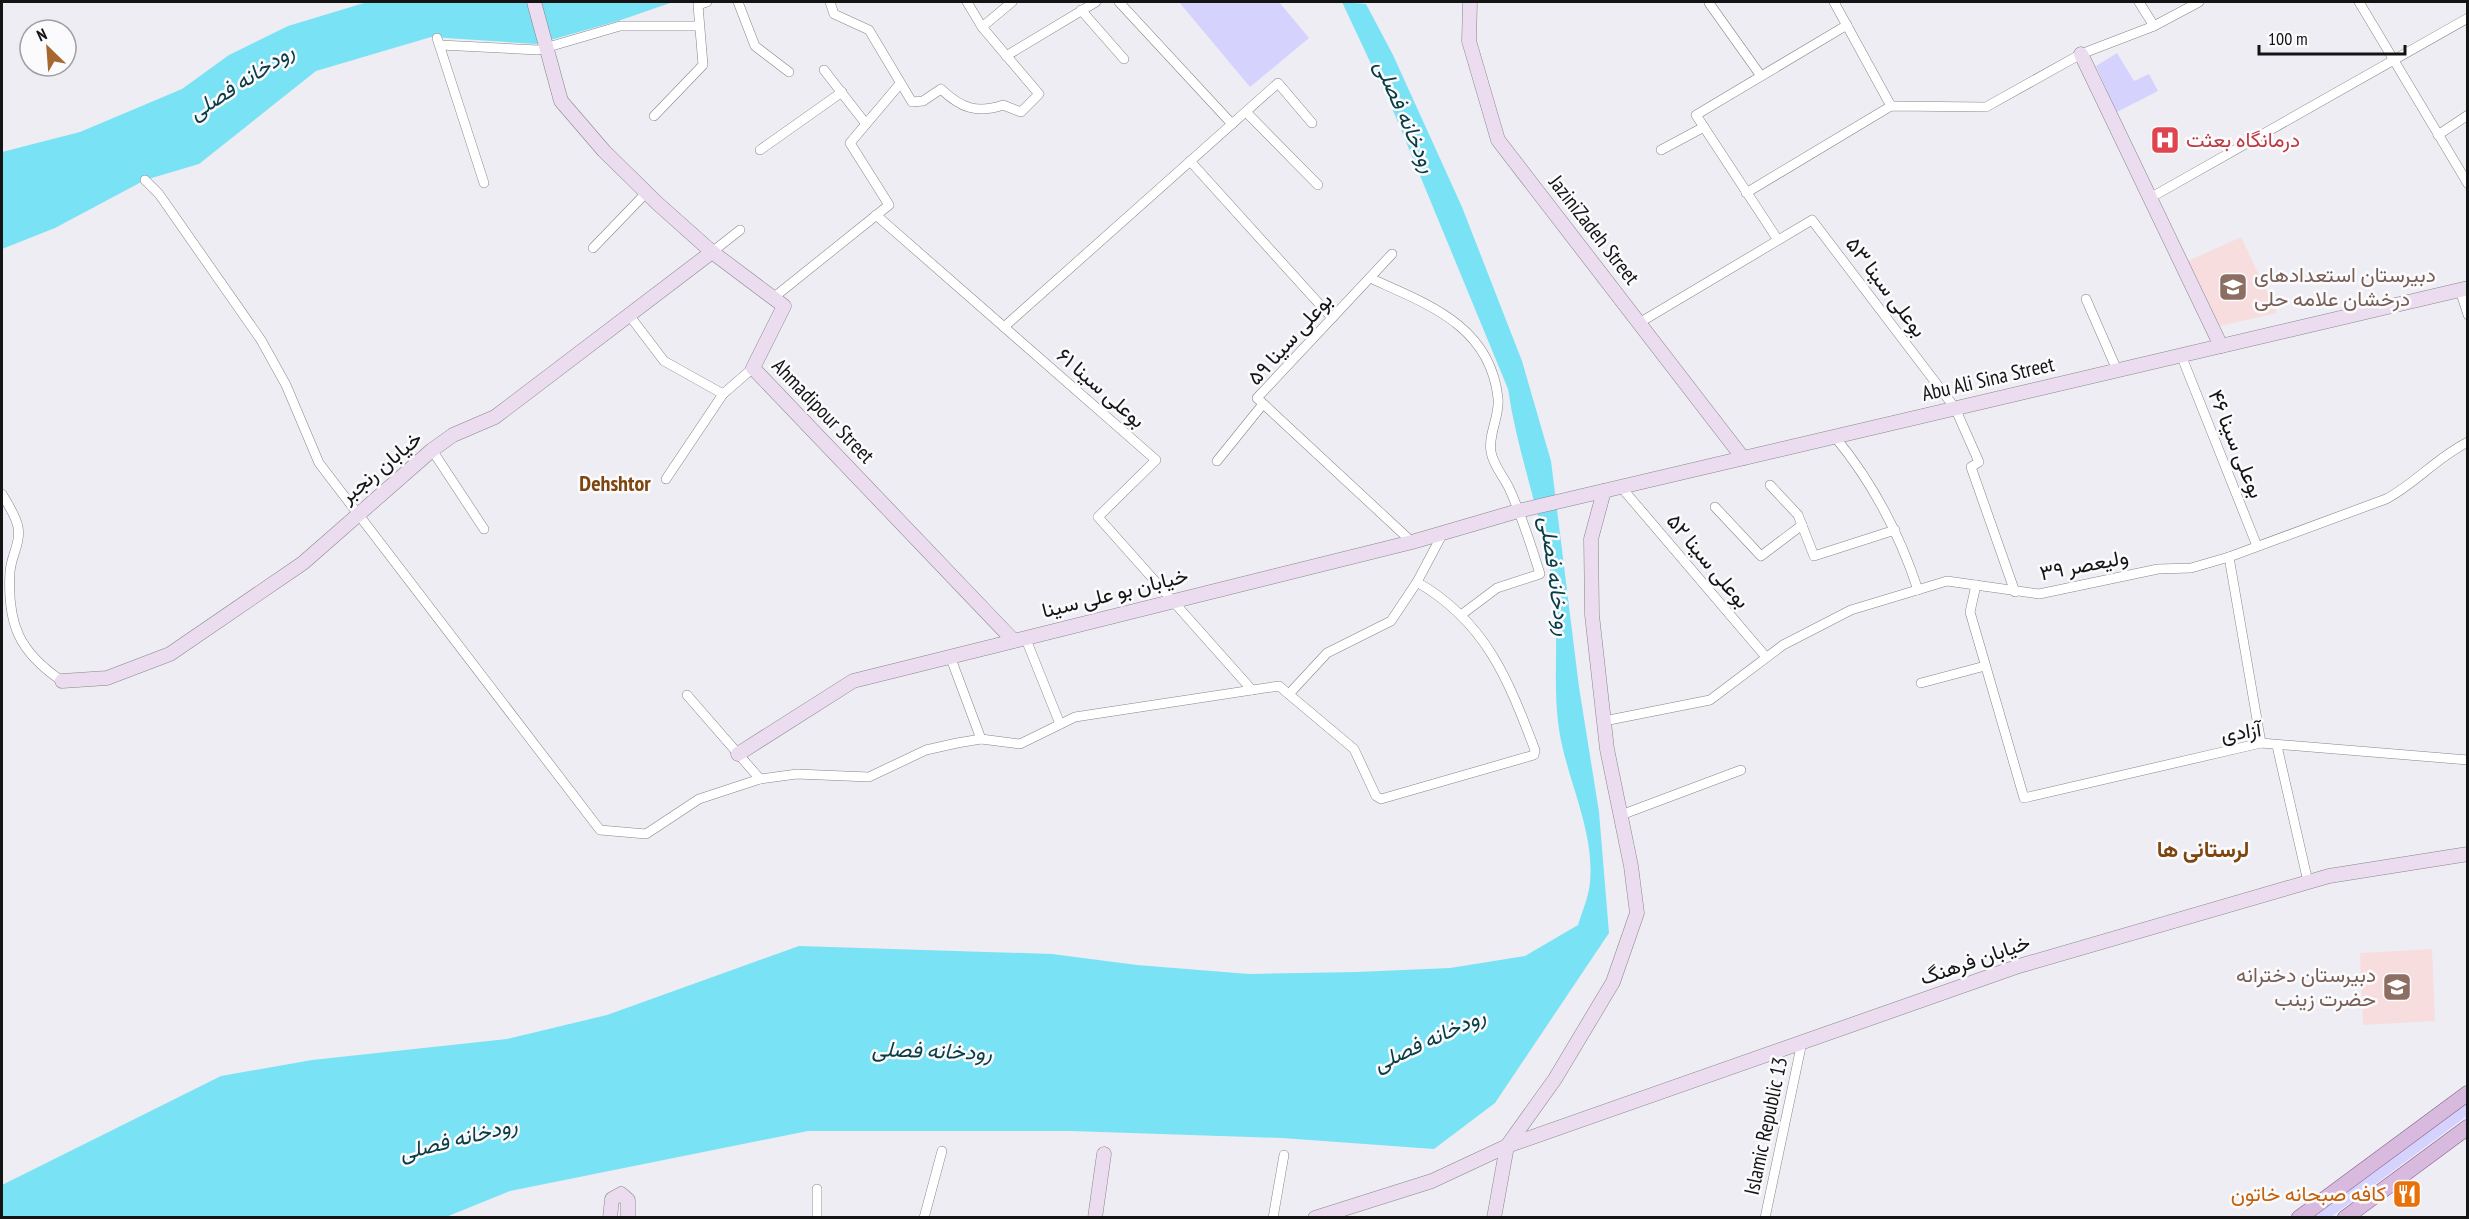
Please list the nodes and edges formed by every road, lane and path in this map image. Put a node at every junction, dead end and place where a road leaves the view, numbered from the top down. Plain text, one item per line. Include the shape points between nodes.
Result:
1 (534, 2) edge
2 (707, 2) edge
3 (738, 2) edge
4 (830, 2) edge
5 (967, 2) edge
6 (1012, 2) edge
7 (1096, 2) edge
8 (1119, 2) edge
9 (1470, 2) edge
10 (1834, 2) edge
11 (2139, 2) edge
12 (2199, 2) edge
13 (2359, 2) edge
14 (1709, 3) edge
15 (1081, 10) junction
16 (2468, 18) edge
17 (1847, 25) junction
18 (699, 26) junction
19 (2154, 26) junction
20 (982, 27) junction
21 (545, 46) junction
22 (2081, 54) junction
23 (1006, 56) junction
24 (1124, 59) dead end
25 (2394, 60) junction
26 (824, 70) dead end
27 (789, 72) dead end
28 (1761, 75) junction
29 (899, 85) junction
30 (842, 92) junction
31 (1891, 106) junction
32 (1246, 112) junction
33 (2468, 115) edge
34 (654, 116) dead end
35 (1312, 123) dead end
36 (866, 124) junction
37 (1232, 124) junction
38 (1704, 127) junction
39 (2438, 135) junction
40 (760, 150) dead end
41 (1661, 150) dead end
42 (1190, 161) junction
43 (146, 180) dead end
44 (484, 183) dead end
45 (2468, 184) edge
46 (1318, 185) dead end
47 (646, 193) junction
48 (1746, 193) junction
49 (2150, 198) junction
50 (876, 215) junction
51 (740, 230) dead end
52 (1778, 240) junction
53 (593, 248) dead end
54 (712, 252) junction
55 (1392, 254) dead end
56 (1370, 278) junction
57 (2464, 289) edge
58 (773, 298) junction
59 (2086, 299) dead end
60 (629, 315) junction
61 (2468, 315) edge
62 (1332, 318) junction
63 (1639, 323) junction
64 (1004, 327) junction
65 (2221, 346) junction
66 (2181, 355) junction
67 (753, 368) junction
68 (2117, 370) junction
69 (723, 394) junction
70 (1263, 404) junction
71 (1955, 408) junction
72 (1835, 437) junction
73 (2468, 442) edge
74 (432, 450) junction
75 (1743, 458) junction
76 (1217, 461) dead end
77 (666, 479) dead end
78 (1770, 485) dead end
79 (1621, 487) junction
80 (1604, 491) junction
81 (2, 494) edge
82 (1715, 507) dead end
83 (1518, 511) junction
84 (359, 513) junction
85 (1802, 525) junction
86 (484, 529) dead end
87 (1895, 530) junction
88 (1443, 533) junction
89 (1412, 542) junction
90 (2257, 546) junction
91 (2229, 557) junction
92 (1417, 582) junction
93 (1976, 585) junction
94 (1918, 590) junction
95 (2014, 592) junction
96 (1172, 602) junction
97 (1461, 615) junction
98 (1019, 638) junction
99 (950, 656) junction
100 (1766, 657) junction
101 (1985, 666) junction
102 (62, 681) joint
103 (1921, 683) dead end
104 (1252, 690) junction
105 (1289, 694) junction
106 (687, 695) dead end
107 (1604, 721) junction
108 (1060, 724) junction
109 (981, 739) junction
110 (2261, 743) junction
111 (2277, 746) junction
112 (738, 754) junction
113 (2468, 760) edge
114 (1740, 770) dead end
115 (760, 779) junction
116 (1621, 815) junction
117 (2468, 854) edge
118 (2308, 882) junction
119 (1802, 1042) junction
120 (2468, 1093) edge
121 (2468, 1127) edge
122 (1507, 1146) junction
123 (942, 1151) dead end
124 (1104, 1154) dead end
125 (1284, 1155) dead end
126 (817, 1189) dead end
127 (628, 1211) edge
128 (610, 1218) edge
129 (818, 1218) edge
130 (924, 1218) edge
131 (1095, 1218) edge
132 (1273, 1218) edge
133 (1315, 1218) edge
134 (1494, 1218) edge
135 (1765, 1218) edge
136 (2299, 1218) edge
137 (2345, 1218) edge

1 - 21 street
2 - 18 street via 698,5
3 - 27 street via 754,46
4 - 29 street via 834,14 869,30
5 - 20 street
6 - 20 street
7 - 15 street
8 - 37 street
9 - 63 street, JaziniZadeh Street via 1470,41 1498,140
10 - 17 street
11 - 19 street
12 - 19 street
13 - 25 street
14 - 28 street
15 - 23 street
15 - 24 street
16 - 25 street
17 - 28 street
17 - 31 street
18 - 21 street via 620,26
18 - 34 street via 703,65
19 - 22 street
20 - 23 street
21 - 44 street via 538,50 439,41
21 - 47 street via 561,101
22 - 31 street via 1986,107
22 - 49 street
23 - 29 street via 1039,94 1021,112 1003,105 990,109 958,106 941,89 923,101 912,102
25 - 39 street
25 - 49 street
26 - 30 street
28 - 38 street via 1696,115
29 - 36 street
30 - 36 street
30 - 40 street
31 - 48 street
32 - 35 street via 1278,83
32 - 37 street
32 - 46 street
33 - 39 street
36 - 50 street via 850,143 889,205
37 - 42 street
38 - 41 street
38 - 48 street
39 - 45 street
42 - 62 street
42 - 64 street
43 - 84 street via 261,340 296,405 319,463
47 - 53 street
47 - 54 street
48 - 52 street
49 - 65 street
50 - 58 street
50 - 64 street, بوعلی سینا ۶۱
51 - 54 street
52 - 63 street
52 - 71 street, بوعلی سینا ۵۳ via 1812,220
54 - 58 street
54 - 60 street, خیابان رنجبر
55 - 56 street, بوعلی سینا ۵۹
56 - 62 street, بوعلی سینا ۵۹
56 - 83 street via 1425,301 1460,325 1477,343 1498,396 1491,453
57 - 61 street
57 - 65 street, Abu Ali Sina Street
58 - 67 street, Ahmadipour Street via 784,306
59 - 68 street
60 - 69 street via 664,361
60 - 74 street, خیابان رنجبر via 495,417 453,435
62 - 70 street, بوعلی سینا ۵۹ via 1257,398
63 - 75 street, JaziniZadeh Street
64 - 96 street, بوعلی سینا ۶۱ via 1156,460 1098,517
65 - 66 street, Abu Ali Sina Street
66 - 68 street, Abu Ali Sina Street
66 - 90 street, بوعلی سینا ۴۶
67 - 69 street
67 - 98 street, Ahmadipour Street
68 - 71 street, Abu Ali Sina Street
69 - 77 street
70 - 76 street
70 - 89 street, بوعلی سینا ۵۹
71 - 72 street, Abu Ali Sina Street
71 - 95 street via 1979,462 1971,466
72 - 75 street, Abu Ali Sina Street
72 - 87 street via 1873,488
73 - 90 street, ولیعصر ۳۹ via 2386,499
74 - 84 street, خیابان رنجبر
74 - 86 street
75 - 79 street, Abu Ali Sina Street
78 - 85 street via 1798,515
79 - 80 street, Abu Ali Sina Street
79 - 100 street, بوعلی سینا ۵۲
80 - 83 street, Abu Ali Sina Street
80 - 107 street via 1591,539 1592,615
81 - 102 street via 18,524 19,542 10,570 14,623 22,646 38,665
82 - 85 street via 1761,556
83 - 88 street, خیابان بو علی سینا
83 - 97 street via 1540,574 1497,588
84 - 102 street, خیابان رنجبر via 303,563 170,654 108,678
84 - 115 street via 600,830 646,834 699,799
85 - 87 street via 1815,556
87 - 94 street
88 - 89 street, خیابان بو علی سینا
88 - 92 street
89 - 96 street, خیابان بو علی سینا
90 - 91 street, ولیعصر ۳۹
91 - 95 street, ولیعصر ۳۹ via 2191,568 2158,569 2039,594
91 - 110 street
92 - 97 street
92 - 105 street via 1391,621 1328,653
93 - 94 street, ولیعصر ۳۹ via 1947,581
93 - 95 street, ولیعصر ۳۹
93 - 101 street via 1970,612
94 - 100 street, ولیعصر ۳۹ via 1851,610
96 - 98 street, خیابان بو علی سینا
96 - 104 street
97 - 105 street via 1483,638 1508,679 1534,755 1381,799 1376,796 1354,748
98 - 99 street, خیابان بو علی سینا
98 - 108 street
99 - 109 street
99 - 112 street, خیابان بو علی سینا via 853,681
100 - 107 street, ولیعصر ۳۹ via 1710,700
101 - 103 street
101 - 110 street, آزادی via 2024,798
104 - 105 street via 1279,686
104 - 108 street via 1075,717
106 - 112 street
107 - 116 street
108 - 109 street via 1020,744
109 - 115 street via 926,750 869,777 797,774
110 - 111 street, آزادی
111 - 113 street, آزادی
111 - 118 street
112 - 115 street
114 - 116 street
116 - 122 street via 1637,913 1617,972 1555,1079
117 - 118 street, خیابان فرهنگ
118 - 119 street, خیابان فرهنگ via 2019,966
119 - 122 street, خیابان فرهنگ
119 - 135 street, Islamic Republic 13
120 - 136 main road
121 - 137 main road
122 - 133 street, خیابان فرهنگ via 1432,1181
122 - 134 street
123 - 130 street
124 - 131 street
125 - 132 street
126 - 129 street
127 - 128 street via 627,1197 614,1196

